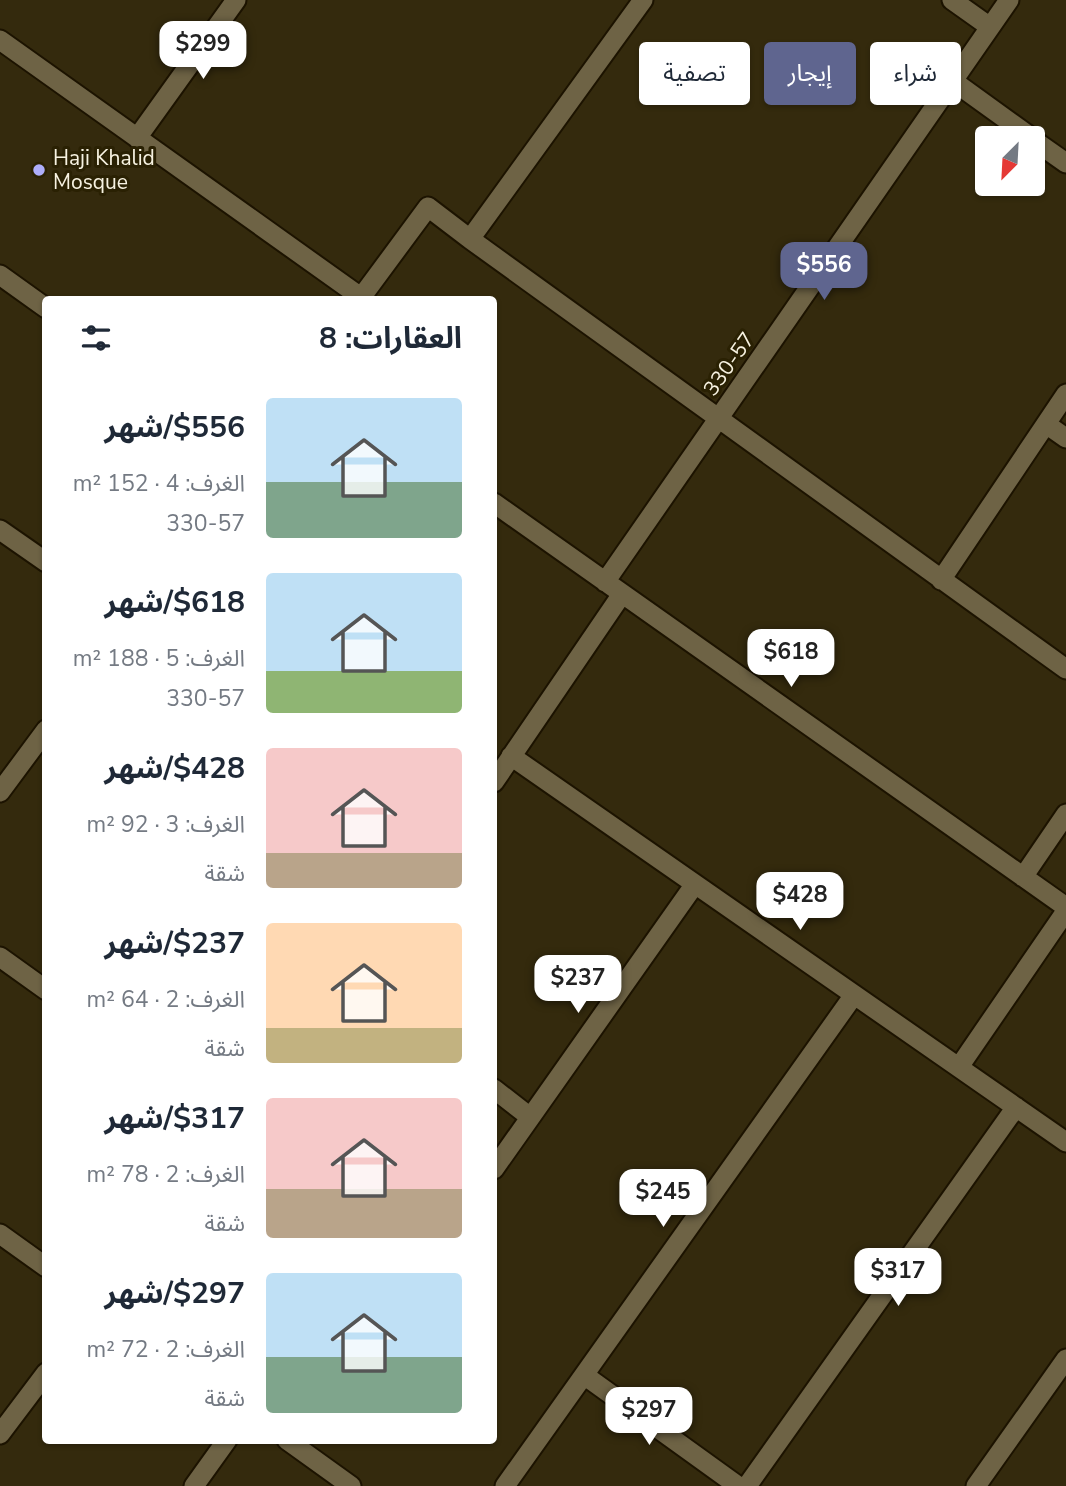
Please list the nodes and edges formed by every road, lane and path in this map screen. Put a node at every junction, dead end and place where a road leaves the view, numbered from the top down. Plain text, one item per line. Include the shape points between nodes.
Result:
1 (236, 0) edge
2 (643, 0) edge
3 (952, 0) edge
4 (1009, 0) edge
5 (990, 27) junction
6 (0, 40) edge
7 (961, 69) edge
8 (961, 87) edge
9 (936, 105) edge
10 (1015, 126) edge
11 (137, 138) junction
12 (1045, 148) edge
13 (1066, 163) edge
14 (470, 239) junction
15 (0, 275) edge
16 (358, 296) edge
17 (362, 296) edge
18 (42, 305) edge
19 (1066, 394) edge
20 (718, 419) junction
21 (1046, 424) junction
22 (1066, 438) edge
23 (497, 505) edge
24 (0, 530) edge
25 (42, 559) edge
26 (942, 580) junction
27 (605, 582) junction
28 (622, 594) junction
29 (1066, 669) edge
30 (42, 735) edge
31 (511, 756) junction
32 (497, 777) edge
33 (0, 792) edge
34 (1066, 814) edge
35 (1023, 877) junction
36 (695, 884) junction
37 (1066, 909) edge
38 (0, 957) edge
39 (42, 986) edge
40 (854, 995) junction
41 (959, 1067) junction
42 (497, 1091) edge
43 (1016, 1107) junction
44 (530, 1117) junction
45 (1066, 1142) edge
46 (497, 1165) edge
47 (0, 1234) edge
48 (42, 1264) edge
49 (1066, 1359) edge
50 (584, 1375) junction
51 (42, 1378) edge
52 (0, 1434) edge
53 (224, 1444) edge
54 (297, 1444) edge
55 (194, 1486) edge
56 (351, 1486) edge
57 (505, 1486) edge
58 (738, 1486) edge
59 (747, 1486) edge
60 (976, 1486) edge

1 - 11 street
2 - 14 street
3 - 5 street
4 - 5 street, 330-57
5 - 7 street, 330-57
6 - 11 street
8 - 10 street
9 - 20 street, 330-57
11 - 16 street
12 - 13 street
14 - 17 street via 428,207
14 - 20 street
15 - 18 street
19 - 21 street
20 - 26 street
20 - 27 street, 330-57
21 - 22 street
21 - 26 street
23 - 27 street
24 - 25 street
26 - 29 street
27 - 28 street
28 - 31 street
28 - 35 street
30 - 33 street
31 - 32 street
31 - 36 street
34 - 35 street
35 - 37 street
36 - 40 street
36 - 44 street
37 - 41 street
38 - 39 street
40 - 41 street
40 - 50 street
41 - 43 street
42 - 44 street
43 - 45 street
43 - 59 street
44 - 46 street
47 - 48 street
49 - 60 street
50 - 57 street
50 - 58 street
51 - 52 street
53 - 55 street
54 - 56 street

